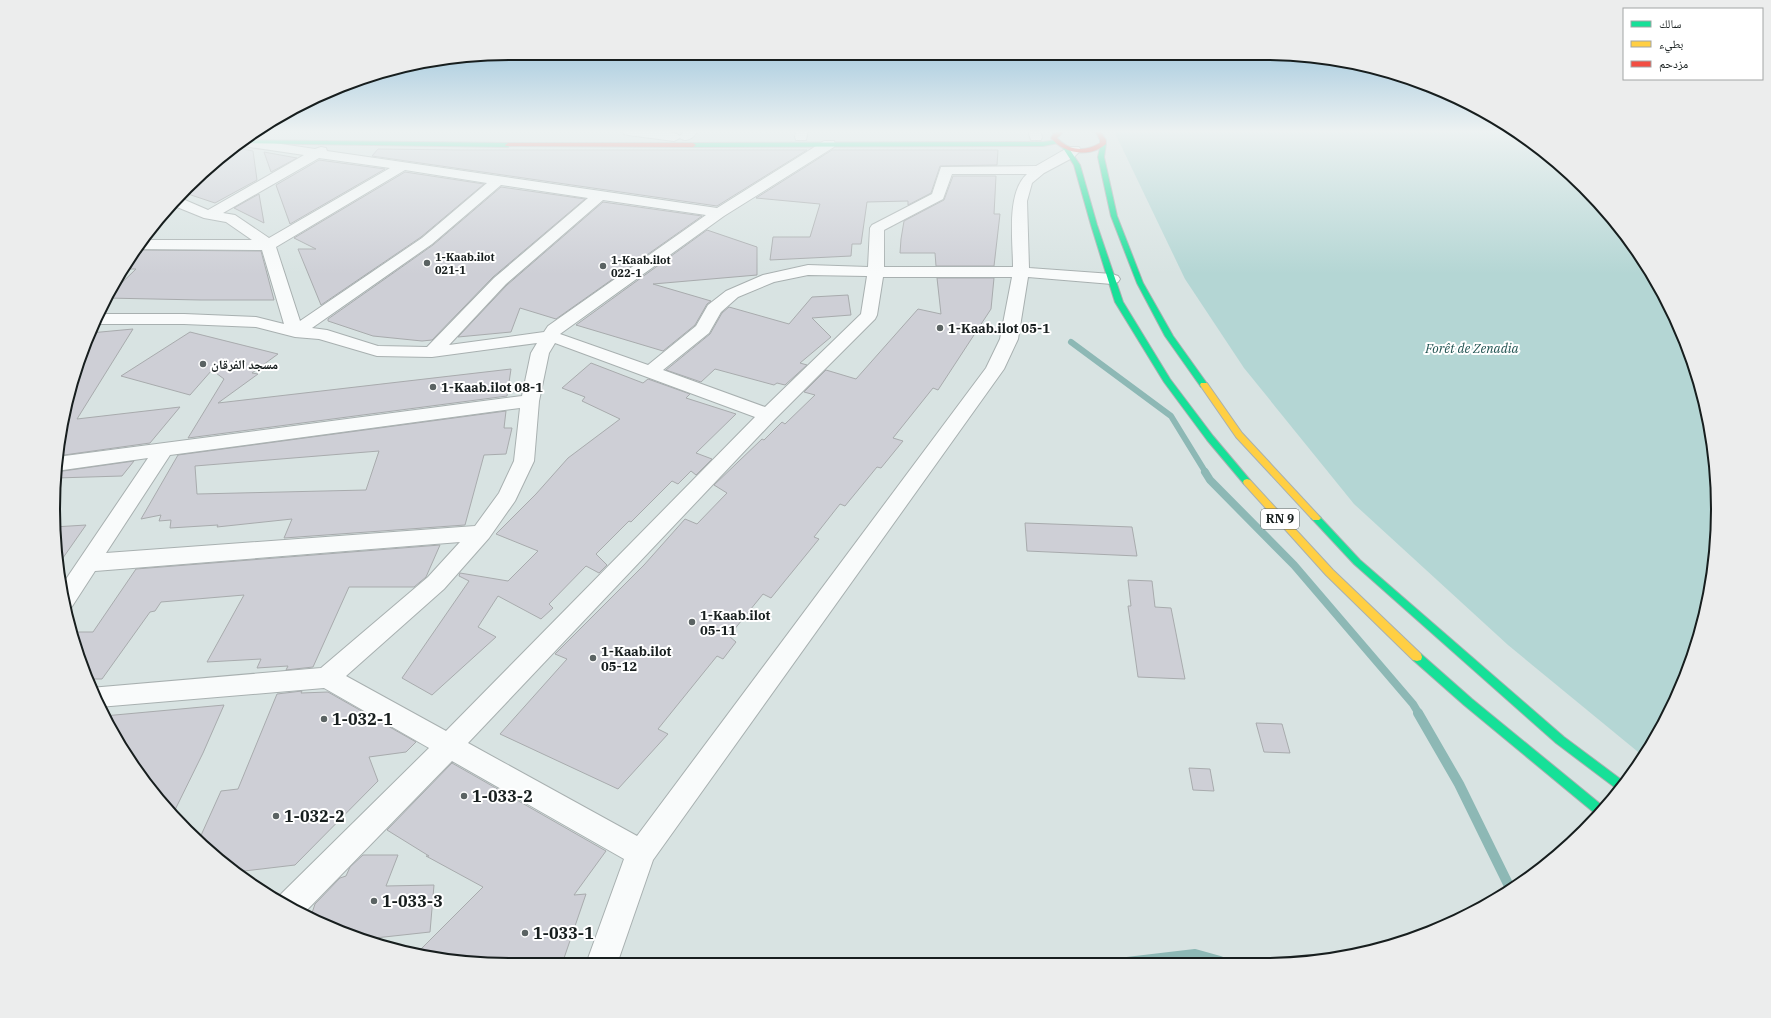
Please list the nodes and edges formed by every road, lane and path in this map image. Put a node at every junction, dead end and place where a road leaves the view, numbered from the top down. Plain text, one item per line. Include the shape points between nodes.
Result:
1 (273, 179) edge
2 (382, 179) edge
3 (481, 179) edge
4 (774, 179) edge
5 (943, 179) edge
6 (1030, 179) edge
7 (1081, 179) edge
8 (1105, 179) edge
9 (497, 181) junction
10 (600, 195) junction
11 (181, 203) edge
12 (719, 213) junction
13 (209, 215) junction
14 (147, 245) edge
15 (268, 245) junction
16 (876, 272) junction
17 (1021, 272) junction
18 (1112, 279) junction
19 (102, 318) edge
20 (295, 332) junction
21 (551, 336) junction
22 (432, 352) junction
23 (650, 372) junction
24 (530, 401) junction
25 (768, 415) junction
26 (164, 449) junction
27 (63, 463) edge
28 (481, 533) junction
29 (88, 563) junction
30 (68, 594) edge
31 (327, 678) junction
32 (101, 696) edge
33 (449, 746) junction
34 (1617, 783) edge
35 (1597, 808) edge
36 (641, 853) junction
37 (292, 903) edge
38 (603, 958) edge

1 - 13 street
2 - 15 street
3 - 9 street
4 - 12 street
5 - 16 street via 938,196 877,228
6 - 17 street via 1026,182 1020,201
7 - 18 main road, RN 9
8 - 34 main road, RN 9 via 1114,216 1140,283 1169,336 1239,435 1357,562 1560,740
9 - 10 street
9 - 20 street via 428,241
10 - 12 street
10 - 22 street via 500,281
11 - 13 street
12 - 21 street via 554,330
13 - 15 street via 230,218
14 - 15 street
15 - 20 street
16 - 17 street
16 - 23 street via 808,270 769,278 732,294 714,309 703,330
16 - 25 street via 869,315
17 - 18 street
17 - 36 street via 1009,338 995,369
18 - 35 main road, RN 9 via 1119,302 1167,380 1210,438 1324,567 1388,631 1468,702
19 - 20 street via 256,322
20 - 22 street via 321,334 377,351
21 - 22 street
21 - 23 street
21 - 24 street via 540,353
23 - 25 street
24 - 26 street
24 - 28 street via 524,461 508,496
25 - 33 street
26 - 27 street
26 - 29 street
28 - 29 street
28 - 31 street via 436,583
29 - 30 street
31 - 32 street
31 - 33 street
33 - 36 street
33 - 37 street
36 - 38 street

